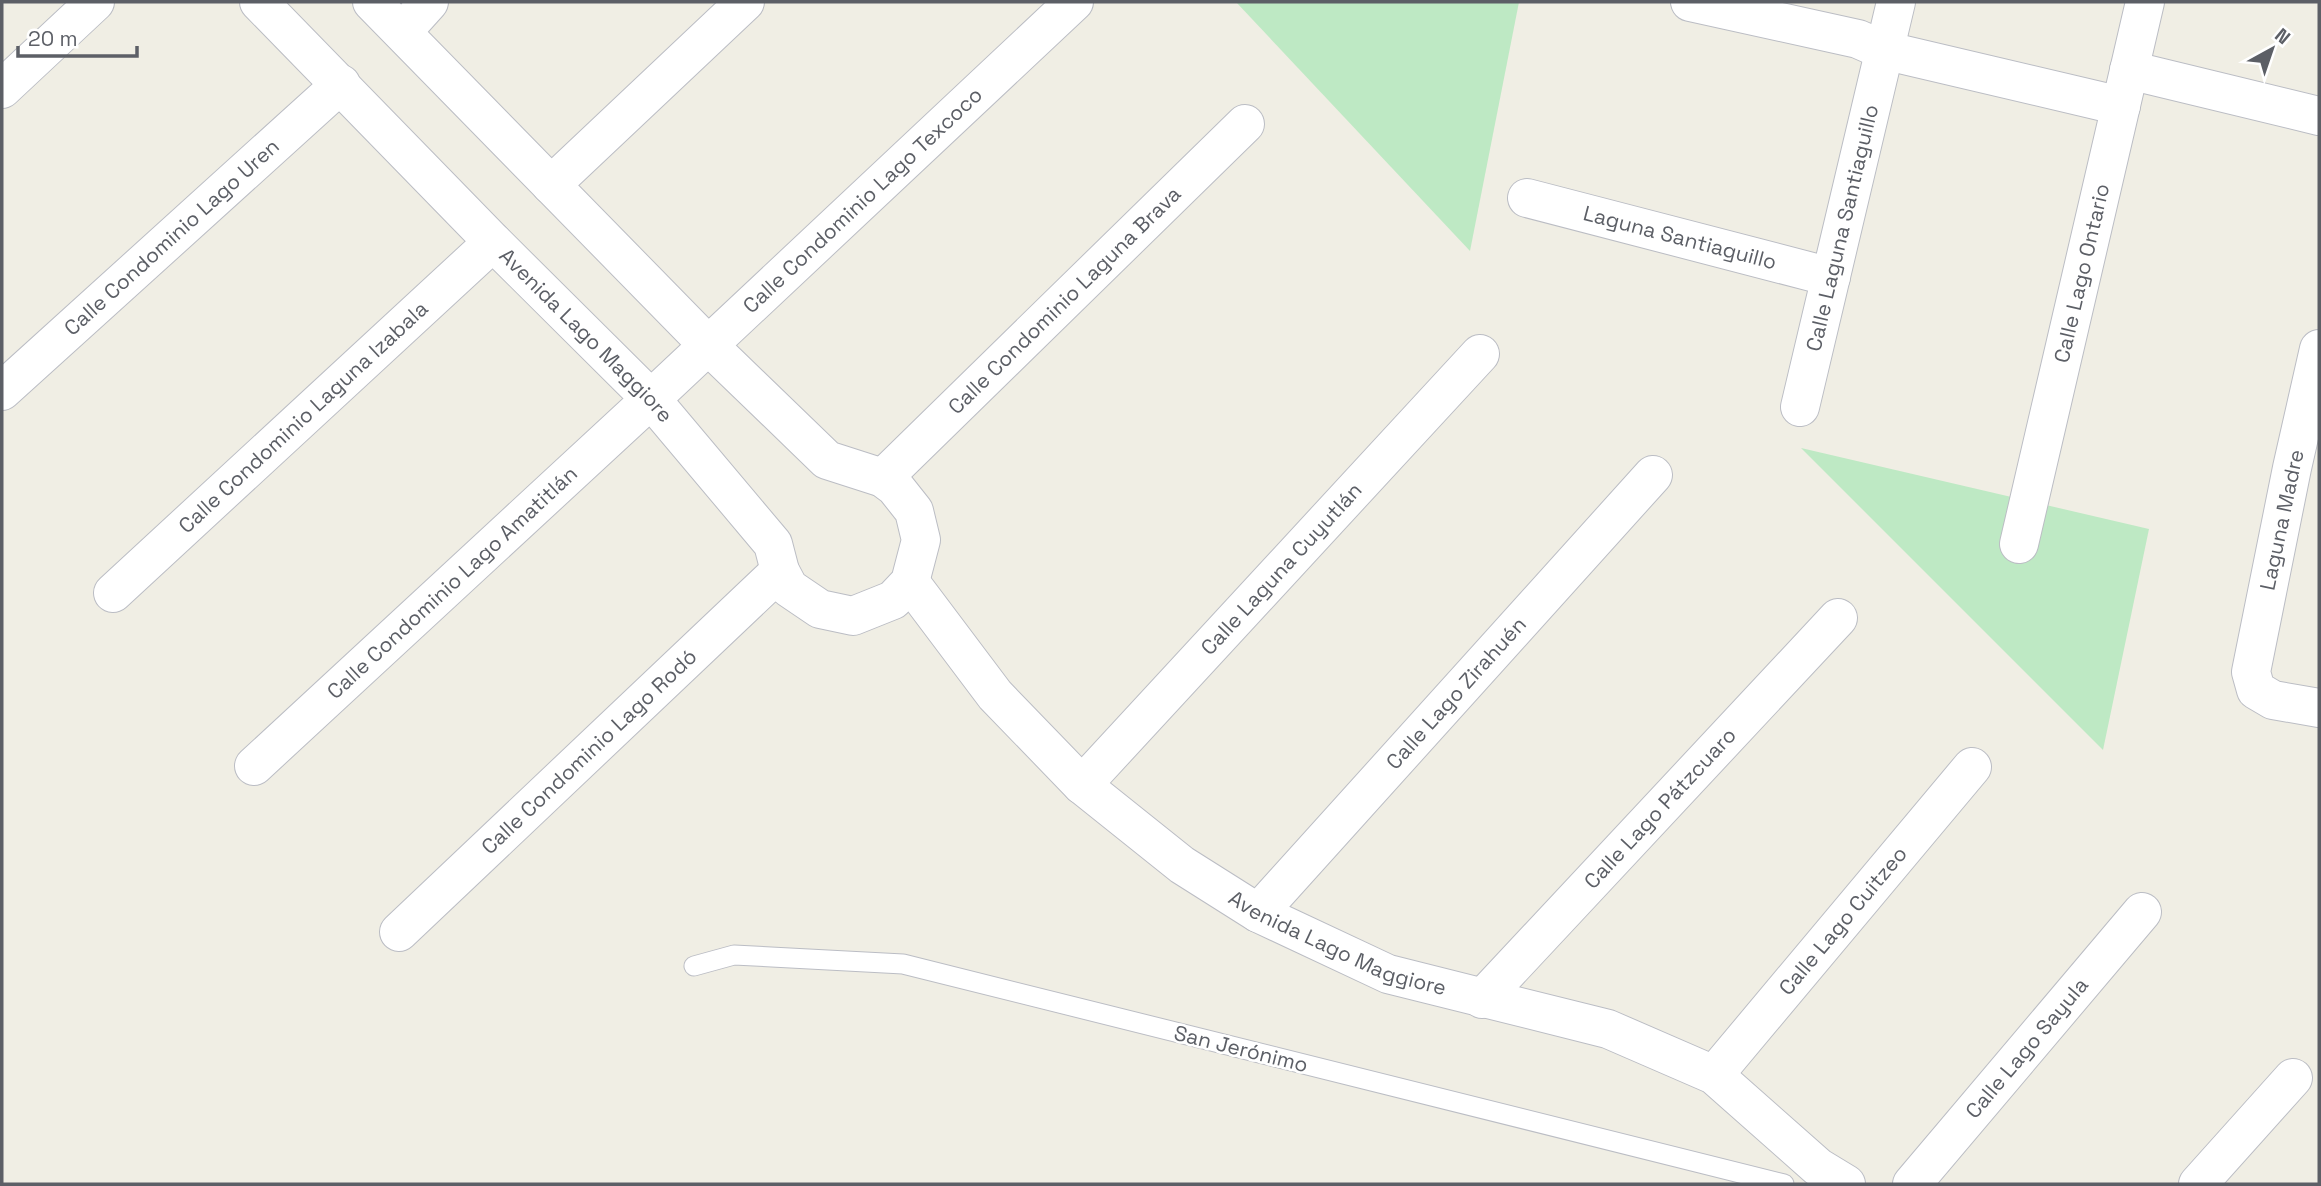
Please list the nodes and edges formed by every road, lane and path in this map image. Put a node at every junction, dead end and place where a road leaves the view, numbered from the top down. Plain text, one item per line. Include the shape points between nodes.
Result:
1 (95, 2) edge
2 (259, 2) edge
3 (372, 2) edge
4 (429, 2) edge
5 (745, 2) edge
6 (1074, 2) edge
7 (1690, 2) edge
8 (1896, 2) edge
9 (2146, 2) edge
10 (402, 32) junction
11 (1883, 50) junction
12 (341, 84) junction
13 (2125, 88) junction
14 (2, 89) edge
15 (2319, 116) edge
16 (1245, 124) dead end
17 (551, 186) junction
18 (1527, 198) dead end
19 (494, 242) junction
20 (1831, 276) junction
21 (708, 345) junction
22 (2319, 349) edge
23 (1480, 354) dead end
24 (2, 391) edge
25 (651, 399) junction
26 (1800, 407) dead end
27 (2306, 471) edge
28 (1653, 475) dead end
29 (883, 478) junction
30 (2019, 544) dead end
31 (780, 571) junction
32 (910, 582) junction
33 (113, 593) dead end
34 (1838, 618) dead end
35 (2319, 708) edge
36 (254, 766) dead end
37 (1972, 767) dead end
38 (1082, 785) junction
39 (2142, 912) dead end
40 (1258, 913) junction
41 (399, 932) dead end
42 (694, 966) dead end
43 (1482, 999) junction
44 (1714, 1075) junction
45 (2293, 1078) dead end
46 (1784, 1184) edge
47 (1846, 1184) edge
48 (1912, 1184) edge
49 (2198, 1184) edge

1 - 14 street
2 - 12 street, Avenida Lago Maggiore
3 - 10 street
4 - 10 street
5 - 17 street
6 - 21 street, Calle Condominio Lago Texcoco
7 - 11 street via 1858,39
8 - 11 street, Calle Laguna Santiaguillo
9 - 13 street, Calle Lago Ontario
10 - 17 street
11 - 13 street
11 - 20 street, Calle Laguna Santiaguillo
12 - 19 street, Avenida Lago Maggiore
12 - 24 street, Calle Condominio Lago Uren
13 - 15 street
13 - 30 street, Calle Lago Ontario
16 - 29 street, Calle Condominio Laguna Brava
17 - 21 street
18 - 20 street, Laguna Santiaguillo
19 - 25 street, Avenida Lago Maggiore
19 - 33 street, Calle Condominio Laguna Izabala
20 - 26 street, Calle Laguna Santiaguillo
21 - 25 street, Calle Condominio Lago Texcoco
21 - 29 street via 827,460
22 - 27 street, Laguna Madre
23 - 38 street, Calle Laguna Cuyutlán
25 - 31 street, Avenida Lago Maggiore via 774,544
25 - 36 street, Calle Condominio Lago Amatitlán
27 - 35 street, Laguna Madre via 2251,672 2256,690 2273,700
28 - 40 street, Calle Lago Zirahuén
29 - 32 street via 914,511 921,540
31 - 32 street, Avenida Lago Maggiore via 789,587 820,609 853,616 893,600
31 - 41 street, Calle Condominio Lago Rodó
32 - 38 street, Avenida Lago Maggiore via 995,695
34 - 43 street, Calle Lago Pátzcuaro
37 - 44 street, Calle Lago Cuitzeo
38 - 40 street, Avenida Lago Maggiore via 1182,865
39 - 48 street, Calle Lago Sayula
40 - 43 street, Avenida Lago Maggiore via 1388,974
42 - 46 lane, San Jerónimo via 734,956 903,964
43 - 44 street, Avenida Lago Maggiore via 1608,1029
44 - 47 street, Avenida Lago Maggiore via 1818,1167
45 - 49 street

